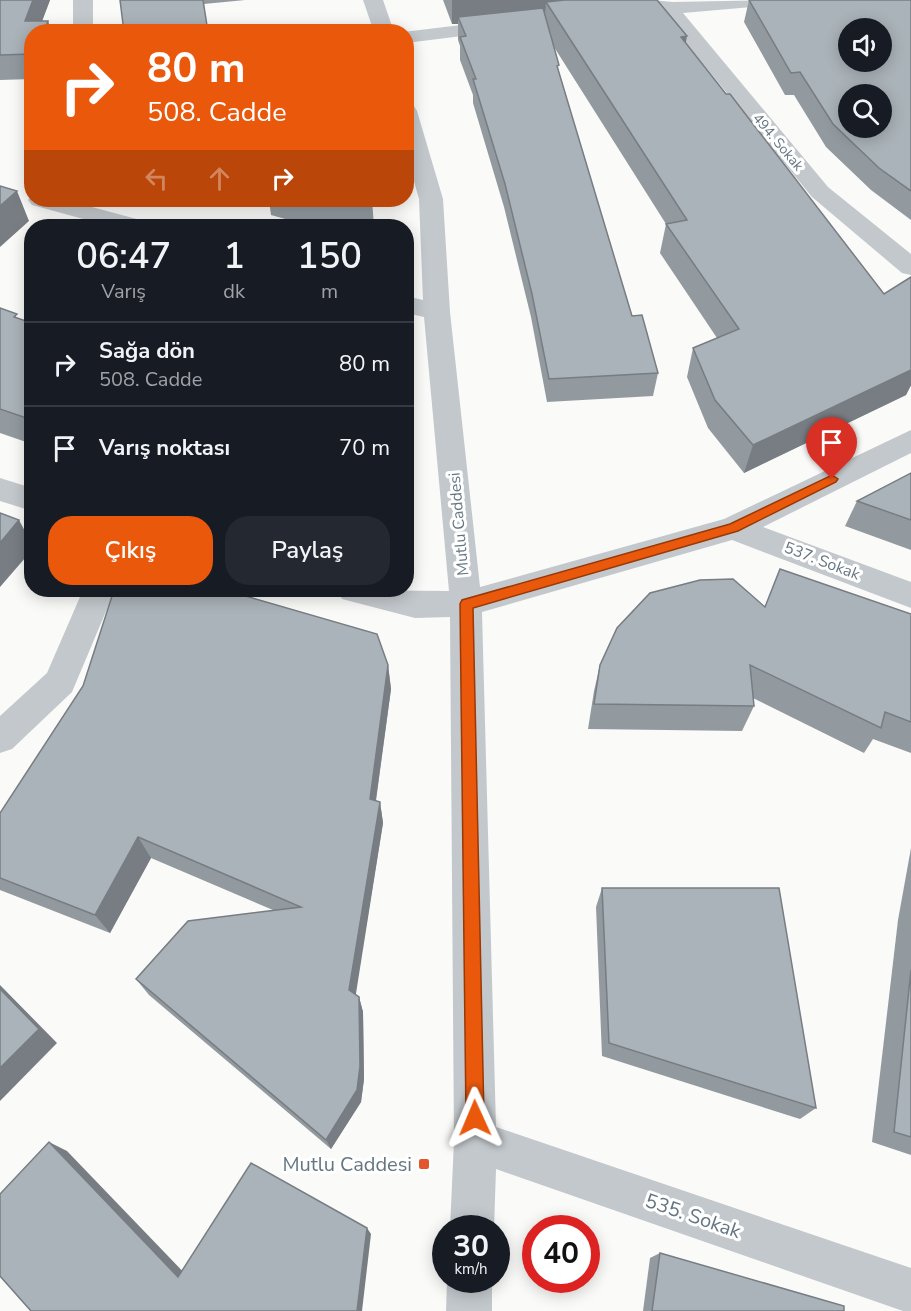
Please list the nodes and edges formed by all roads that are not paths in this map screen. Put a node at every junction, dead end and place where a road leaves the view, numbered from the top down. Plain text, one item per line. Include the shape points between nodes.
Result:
1 (83, 0) edge
2 (372, 0) edge
3 (763, 0) edge
4 (664, 4) edge
5 (631, 12) edge
6 (83, 24) edge
7 (381, 24) edge
8 (525, 24) edge
9 (414, 36) edge
10 (414, 139) edge
11 (95, 207) edge
12 (120, 219) edge
13 (911, 267) edge
14 (422, 308) edge
15 (911, 440) edge
16 (0, 489) edge
17 (24, 497) edge
18 (733, 528) junction
19 (911, 595) edge
20 (96, 597) edge
21 (382, 597) edge
22 (466, 604) junction
23 (0, 738) edge
24 (475, 1141) junction
25 (472, 1215) edge
26 (911, 1292) edge
27 (470, 1293) edge
28 (469, 1311) edge

1 - 6 street
2 - 7 street
3 - 4 street
4 - 5 street
4 - 13 street, 494. Sokak via 820,192
8 - 9 street
10 - 14 street, Mutlu Caddesi via 431,199
11 - 12 street
14 - 22 street, Mutlu Caddesi
15 - 18 street
16 - 17 street
18 - 19 street, 537. Sokak
18 - 22 street
20 - 23 street via 60,682
21 - 22 street via 415,605
22 - 24 street, Mutlu Caddesi
24 - 25 street, Mutlu Caddesi
24 - 26 street, 535. Sokak
27 - 28 street

